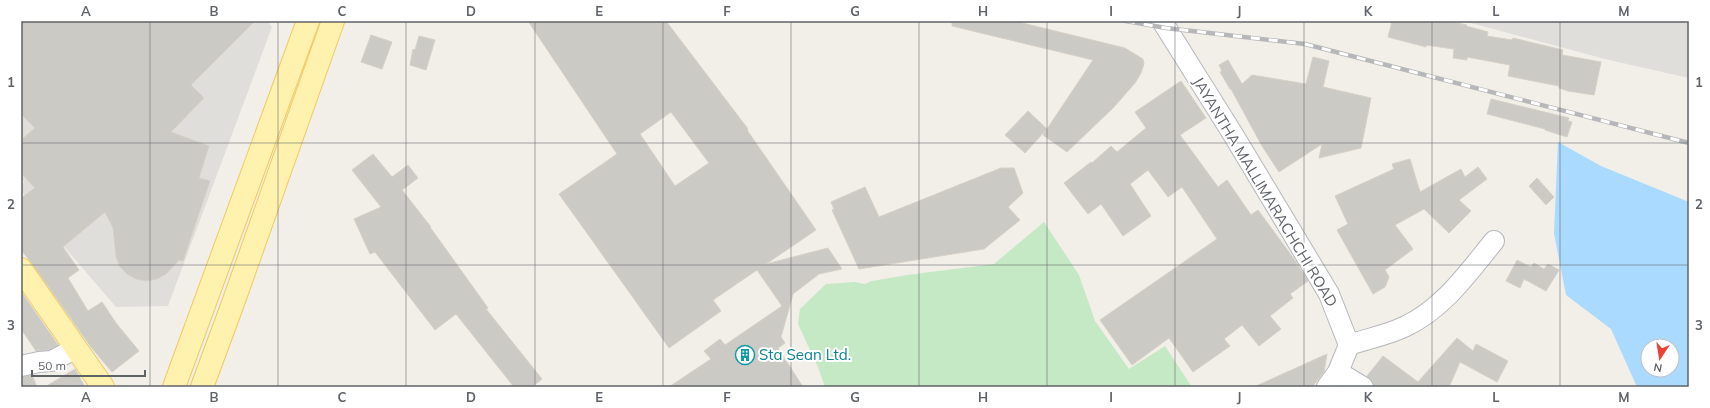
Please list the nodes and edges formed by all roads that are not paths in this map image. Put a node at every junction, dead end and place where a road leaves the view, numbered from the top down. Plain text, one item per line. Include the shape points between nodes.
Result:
1 (308, 21) edge
2 (332, 21) edge
3 (1162, 21) edge
4 (1494, 241) dead end
5 (21, 269) edge
6 (1349, 345) junction
7 (76, 348) junction
8 (21, 366) edge
9 (1333, 380) edge
10 (103, 387) edge
11 (174, 387) edge
12 (202, 387) edge
13 (1363, 387) edge

1 - 11 main road
2 - 12 main road
3 - 6 street, JAYANTHA MALLIMARACHCHI ROAD via 1329,294
4 - 6 street via 1455,288 1426,315 1404,327
5 - 7 main road
6 - 9 street
7 - 8 street via 52,361
7 - 10 main road
9 - 13 street

